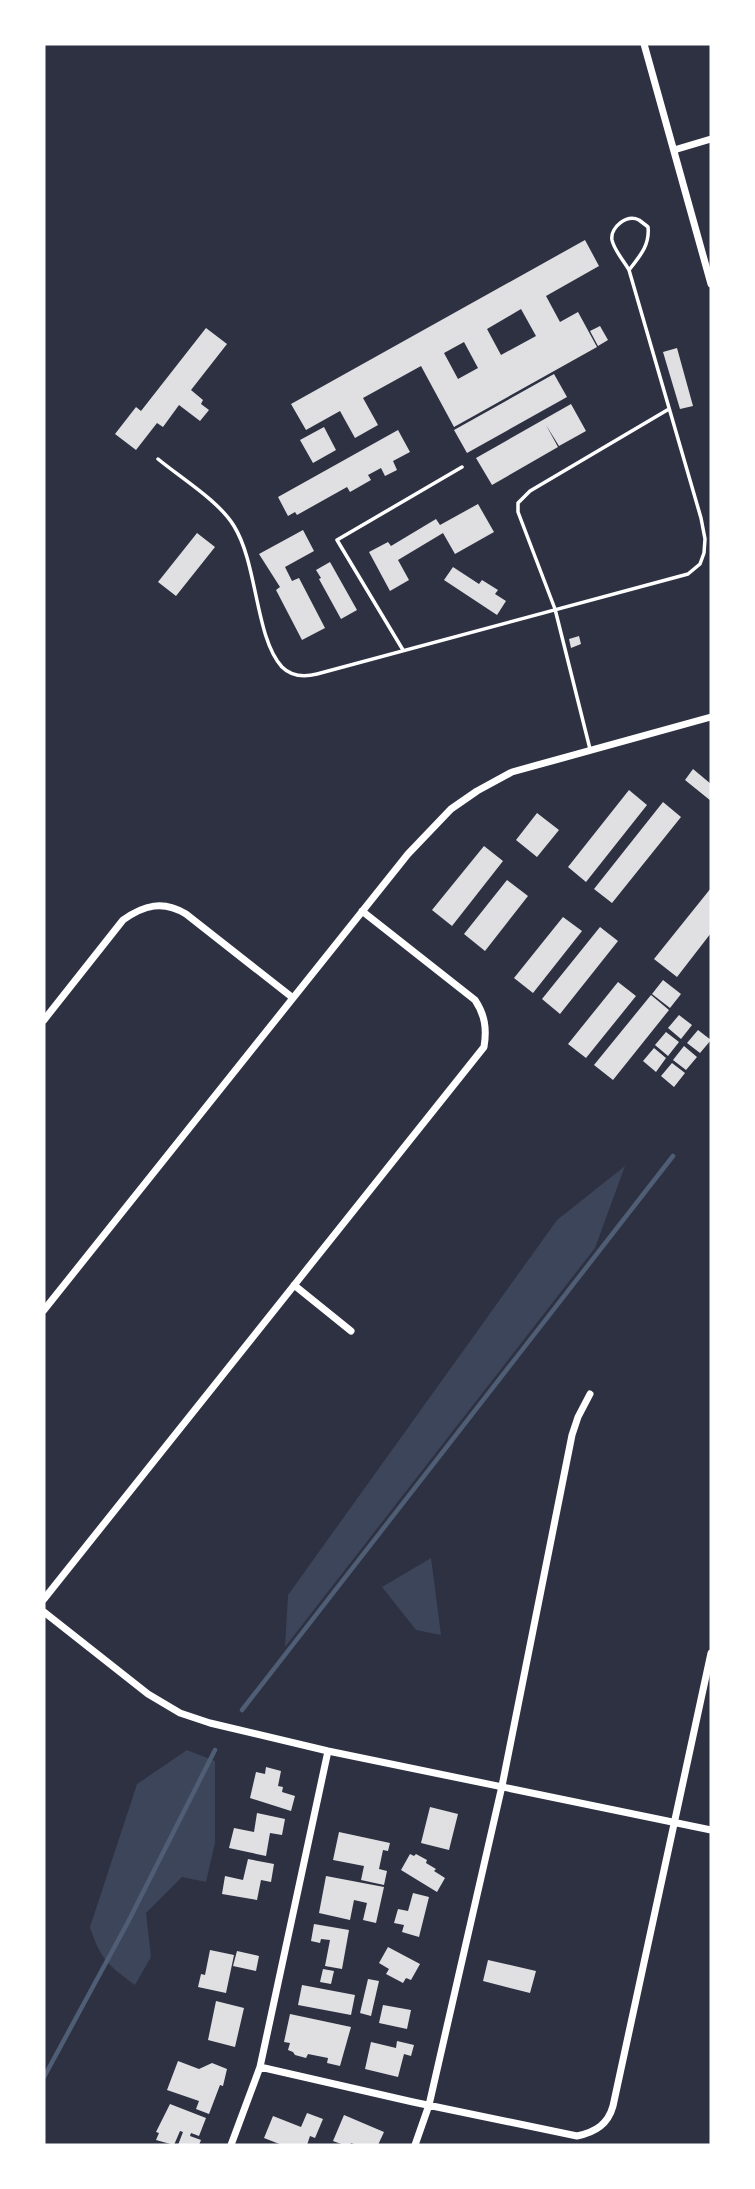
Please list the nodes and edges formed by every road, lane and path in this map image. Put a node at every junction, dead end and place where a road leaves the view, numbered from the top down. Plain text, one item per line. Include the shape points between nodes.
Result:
1 (644, 44) edge
2 (711, 139) edge
3 (674, 150) junction
4 (629, 270) junction
5 (711, 284) edge
6 (669, 409) junction
7 (158, 459) dead end
8 (462, 467) dead end
9 (555, 609) junction
10 (403, 650) junction
11 (711, 717) edge
12 (590, 749) junction
13 (362, 911) junction
14 (293, 998) junction
15 (44, 1020) edge
16 (294, 1285) junction
17 (44, 1310) edge
18 (351, 1331) dead end
19 (590, 1394) dead end
20 (44, 1599) edge
21 (44, 1612) edge
22 (711, 1653) edge
23 (328, 1751) junction
24 (502, 1786) junction
25 (676, 1823) junction
26 (711, 1830) edge
27 (260, 2067) junction
28 (429, 2105) junction
29 (231, 2145) edge
30 (415, 2145) edge

1 - 3 street
2 - 3 street
3 - 5 street
4 - 4 lane via 612,240 620,222 630,218 648,227 649,238
4 - 6 lane
6 - 9 lane via 530,491 518,503
6 - 9 lane via 701,517 705,539 700,564 663,583
7 - 10 lane via 232,522 246,549 266,634 289,673 306,676
8 - 10 lane via 337,540
9 - 10 lane
9 - 12 lane
11 - 12 street
12 - 13 street via 512,772 477,790 430,829
13 - 14 street
13 - 16 street via 475,1000 484,1019 484,1047
14 - 15 street via 186,914 155,905 124,920
14 - 17 street
16 - 18 street
16 - 20 street
19 - 24 street via 572,1435
21 - 23 street via 148,1694 180,1713
22 - 25 street
23 - 24 street
23 - 27 street
24 - 25 street
24 - 28 street
25 - 26 street
25 - 28 street via 613,2106 603,2125 577,2136
27 - 28 street
27 - 29 street
28 - 30 street

